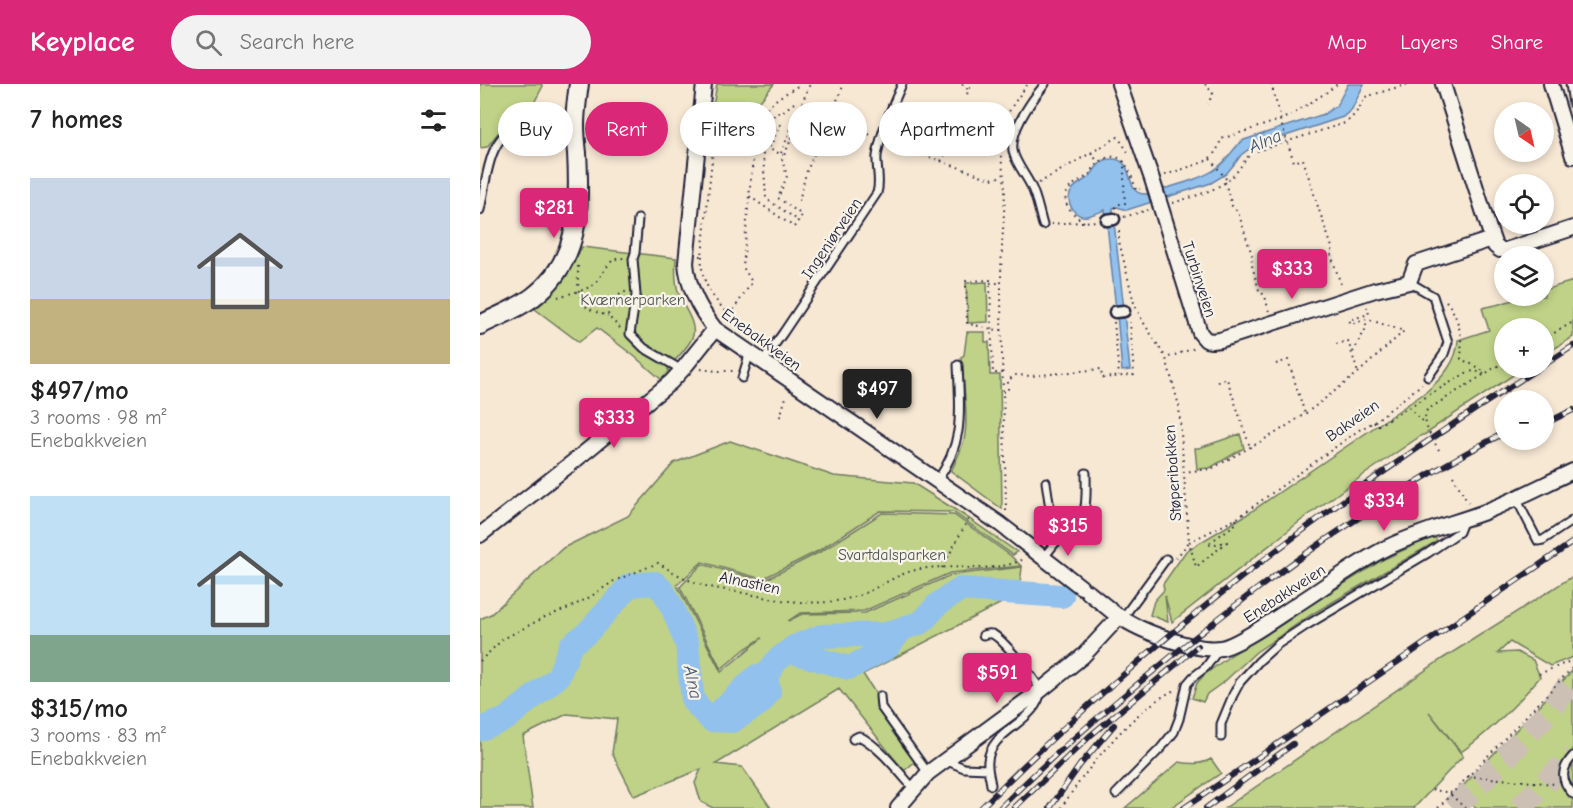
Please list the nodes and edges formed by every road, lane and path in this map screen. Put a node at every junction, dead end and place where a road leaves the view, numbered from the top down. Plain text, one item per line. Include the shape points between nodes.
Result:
1 (579, 84) edge
2 (704, 84) edge
3 (801, 84) edge
4 (810, 84) edge
5 (844, 84) edge
6 (902, 84) edge
7 (962, 84) edge
8 (972, 84) edge
9 (1028, 84) edge
10 (1045, 84) edge
11 (1119, 84) edge
12 (1205, 84) edge
13 (1271, 84) edge
14 (1337, 84) edge
15 (1408, 84) edge
16 (1443, 84) edge
17 (1551, 84) edge
18 (1570, 84) edge
19 (969, 90) junction
20 (967, 94) dead end
21 (774, 102) edge
22 (836, 102) edge
23 (894, 102) edge
24 (1208, 104) dead end
25 (1573, 104) edge
26 (1280, 119) junction
27 (575, 127) junction
28 (1286, 140) junction
29 (788, 143) edge
30 (879, 150) edge
31 (776, 152) edge
32 (1091, 153) junction
33 (782, 154) junction
34 (1143, 155) junction
35 (1573, 155) edge
36 (712, 156) edge
37 (754, 156) edge
38 (763, 156) edge
39 (813, 156) edge
40 (927, 156) edge
41 (944, 156) edge
42 (1210, 159) junction
43 (941, 161) junction
44 (1124, 161) junction
45 (1098, 162) junction
46 (1003, 176) junction
47 (1226, 181) junction
48 (1153, 184) junction
49 (1032, 187) junction
50 (749, 196) junction
51 (799, 201) dead end
52 (1160, 205) junction
53 (480, 210) edge
54 (638, 219) dead end
55 (1114, 219) junction
56 (799, 220) junction
57 (1084, 222) junction
58 (1046, 225) joint
59 (1573, 228) edge
60 (1492, 239) junction
61 (696, 256) dead end
62 (702, 256) junction
63 (578, 260) dead end
64 (633, 260) junction
65 (1409, 282) junction
66 (990, 283) junction
67 (1001, 283) junction
68 (579, 290) junction
69 (1344, 291) dead end
70 (636, 292) junction
71 (1442, 295) dead end
72 (553, 299) dead end
73 (1367, 307) dead end
74 (1138, 310) junction
75 (1270, 312) dead end
76 (1126, 314) junction
77 (729, 315) junction
78 (608, 316) junction
79 (1367, 319) junction
80 (1573, 322) edge
81 (480, 325) edge
82 (714, 329) junction
83 (991, 330) junction
84 (1002, 330) junction
85 (1554, 333) edge
86 (630, 334) junction
87 (1206, 340) junction
88 (766, 343) dead end
89 (1336, 344) dead end
90 (750, 352) junction
91 (1352, 353) junction
92 (1166, 358) junction
93 (763, 361) junction
94 (1276, 364) dead end
95 (958, 365) dead end
96 (1494, 368) edge
97 (701, 369) dead end
98 (682, 370) junction
99 (1003, 373) junction
100 (1358, 373) junction
101 (743, 374) joint
102 (1484, 374) junction
103 (1119, 376) junction
104 (1428, 377) joint
105 (1217, 382) dead end
106 (1003, 392) junction
107 (786, 398) dead end
108 (1409, 407) junction
109 (1305, 414) junction
110 (780, 417) dead end
111 (1374, 422) junction
112 (1426, 423) junction
113 (1250, 447) junction
114 (1439, 450) dead end
115 (1183, 471) junction
116 (1573, 471) edge
117 (1086, 473) dead end
118 (1453, 476) dead end
119 (937, 481) junction
120 (1046, 482) dead end
121 (1516, 498) junction
122 (1466, 500) dead end
123 (971, 516) dead end
124 (1236, 519) junction
125 (1464, 519) junction
126 (1573, 520) edge
127 (1000, 524) junction
128 (480, 535) edge
129 (1189, 542) junction
130 (1054, 543) junction
131 (1040, 554) junction
132 (1176, 558) dead end
133 (1166, 559) dead end
134 (942, 568) junction
135 (1120, 617) junction
136 (983, 635) dead end
137 (1219, 649) junction
138 (1573, 660) edge
139 (480, 661) edge
140 (1573, 667) edge
141 (1539, 674) dead end
142 (1187, 684) junction
143 (1041, 690) junction
144 (880, 696) dead end
145 (1221, 737) dead end
146 (853, 739) dead end
147 (1573, 756) edge
148 (945, 760) junction
149 (988, 769) junction
150 (928, 773) junction
151 (1468, 776) junction
152 (991, 785) dead end
153 (1566, 785) junction
154 (914, 789) junction
155 (1432, 790) dead end
156 (1116, 794) dead end
157 (1452, 794) junction
158 (1573, 794) edge
159 (898, 808) edge
160 (1060, 808) edge
161 (1438, 808) edge
162 (1464, 808) edge

1 - 27 street
2 - 82 street, Enebakkveien via 686,263 694,296
3 - 21 path
4 - 33 path
5 - 22 path
6 - 23 lane, Ingeniørveien
7 - 19 path
8 - 19 path
9 - 46 path via 1002,128
10 - 49 lane via 1027,109 1013,142 1015,156
11 - 34 street, Turbinveien
12 - 24 path via 1213,93
13 - 26 path
14 - 26 path
15 - 28 path via 1365,97 1354,117 1345,123
16 - 60 street
17 - 35 street
18 - 25 lane
19 - 20 path
26 - 28 path
26 - 42 path via 1221,139
27 - 53 lane via 527,124 507,132 491,158
27 - 81 street via 577,207 566,256 535,295
28 - 47 path via 1251,153
28 - 69 path via 1294,162 1303,159
29 - 33 path
30 - 93 lane, Ingeniørveien via 877,193
31 - 33 path
32 - 34 path via 1118,137 1133,160
32 - 45 path
32 - 49 path
33 - 56 path via 787,176 778,198 802,215
34 - 48 street, Turbinveien
36 - 62 path
37 - 50 path
38 - 56 path via 766,197
39 - 51 path
40 - 43 path
41 - 43 path
42 - 47 path
42 - 48 path
43 - 46 path via 991,179
44 - 45 path via 1110,157
44 - 48 path via 1136,190
44 - 55 path via 1125,204 1115,208
45 - 57 path via 1066,196 1069,210
46 - 67 path
47 - 52 path via 1213,189
47 - 75 path via 1253,258 1259,290
48 - 52 street, Turbinveien
49 - 58 lane
50 - 56 path via 794,227
50 - 77 path via 743,267 752,282
52 - 55 path
52 - 87 street, Turbinveien via 1200,333
54 - 64 lane
55 - 57 path
55 - 74 path, Støperibakken
57 - 58 path
59 - 60 street via 1506,250 1500,250
60 - 65 street via 1416,264
61 - 62 path
62 - 77 path via 707,284
63 - 68 path
64 - 68 path via 614,260 594,284
64 - 70 lane
65 - 87 street, Turbinveien via 1220,340
65 - 104 lane via 1433,296 1447,337 1448,346 1441,361
66 - 67 path
66 - 83 path
66 - 83 path via 966,281 967,324
67 - 84 path
68 - 72 path
68 - 78 path via 588,308
70 - 78 path via 627,291 615,297
70 - 86 lane
71 - 102 path via 1457,322 1461,358
73 - 79 path via 1369,314 1349,320 1351,324
74 - 76 path
74 - 92 path, Støperibakken
76 - 103 path via 1114,312
76 - 103 path via 1134,375
77 - 88 path
78 - 86 path
79 - 91 path
79 - 100 path via 1404,331
80 - 85 path
82 - 90 street, Enebakkveien
82 - 98 street
83 - 84 path
83 - 99 path via 993,373
84 - 99 path
86 - 98 lane via 644,348
87 - 92 path
89 - 91 path via 1348,341
90 - 93 street, Enebakkveien
90 - 101 lane
91 - 100 path
92 - 115 path, Støperibakken via 1179,406
93 - 119 street, Enebakkveien
94 - 109 path via 1288,360
95 - 119 lane via 959,429 952,454
96 - 102 path
97 - 101 path
98 - 128 street via 642,411
99 - 106 path
100 - 109 path
102 - 108 path via 1468,372
102 - 112 path via 1427,410
103 - 106 path via 1102,378 1101,369 1016,375 1008,380 1008,390
104 - 111 path, Bakveien
105 - 113 path via 1227,379
106 - 127 path via 1006,516
107 - 110 path
108 - 111 path via 1378,426
108 - 112 path
109 - 113 path
111 - 124 path, Bakveien
112 - 114 path
113 - 115 path via 1210,469
115 - 129 path, Støperibakken
116 - 121 street, Enebakkveien
117 - 130 lane via 1082,519 1068,535
118 - 122 path
119 - 127 street, Enebakkveien
120 - 130 lane
121 - 125 street, Enebakkveien
121 - 126 lane via 1538,541
123 - 134 path
124 - 129 path, Bakveien
124 - 129 path via 1237,523 1208,545 1227,542 1196,567
125 - 137 street, Enebakkveien via 1380,551 1240,640
125 - 145 lane, Enebakkveien via 1459,532 1307,625 1259,661 1233,695 1221,724
127 - 131 street, Enebakkveien
129 - 132 path, Støperibakken
130 - 131 lane
131 - 134 path, Alnastien via 988,568
131 - 135 street, Enebakkveien
133 - 135 lane
134 - 139 path, Alnastien via 918,569 855,597 799,603 699,584 658,563 614,581 569,608 503,639
135 - 137 street, Enebakkveien via 1171,640
135 - 143 street via 1083,656
136 - 143 lane via 994,635
137 - 142 lane via 1206,668
138 - 141 path
140 - 151 path
142 - 156 lane via 1174,732
142 - 160 path via 1141,712 1084,774
143 - 148 street
143 - 149 lane via 1031,712 993,747
144 - 150 lane via 884,711
146 - 154 lane via 859,736 867,741
147 - 153 lane via 1565,766
148 - 149 lane via 964,768
148 - 150 street
149 - 152 lane
150 - 154 street
151 - 153 path
151 - 157 path
153 - 158 lane
154 - 159 street
155 - 157 path
157 - 161 path
157 - 162 path

